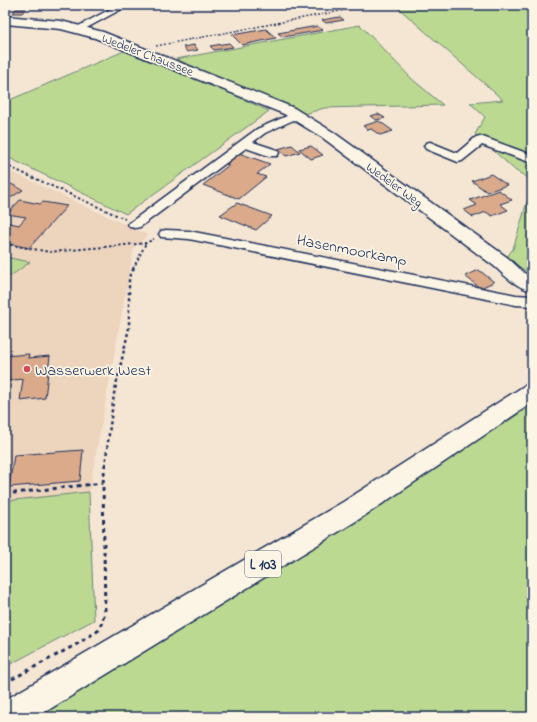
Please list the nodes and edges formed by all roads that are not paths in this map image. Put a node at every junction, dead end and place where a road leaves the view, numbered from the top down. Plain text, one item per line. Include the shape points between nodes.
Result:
1 (125, 5) edge
2 (5, 20) edge
3 (78, 29) junction
4 (291, 112) junction
5 (244, 142) junction
6 (430, 146) dead end
7 (273, 153) dead end
8 (532, 159) edge
9 (135, 224) road end
10 (166, 234) road end
11 (501, 262) junction
12 (532, 277) edge
13 (532, 285) edge
14 (532, 301) edge
15 (527, 393) edge
16 (6, 717) edge

1 - 3 street
2 - 3 main road, Wedeler Chaussee via 42,22
3 - 4 main road, Wedeler Chaussee via 136,49
4 - 5 street
4 - 11 main road, Wedeler Weg via 328,135
5 - 7 street
5 - 9 street
6 - 8 street via 458,158 480,140
10 - 14 street, Hasenmoorkamp via 189,235 516,300
11 - 12 main road, Wedeler Weg
11 - 13 main road, Wedeler Weg via 517,277
15 - 16 main road, L 103 via 352,510

